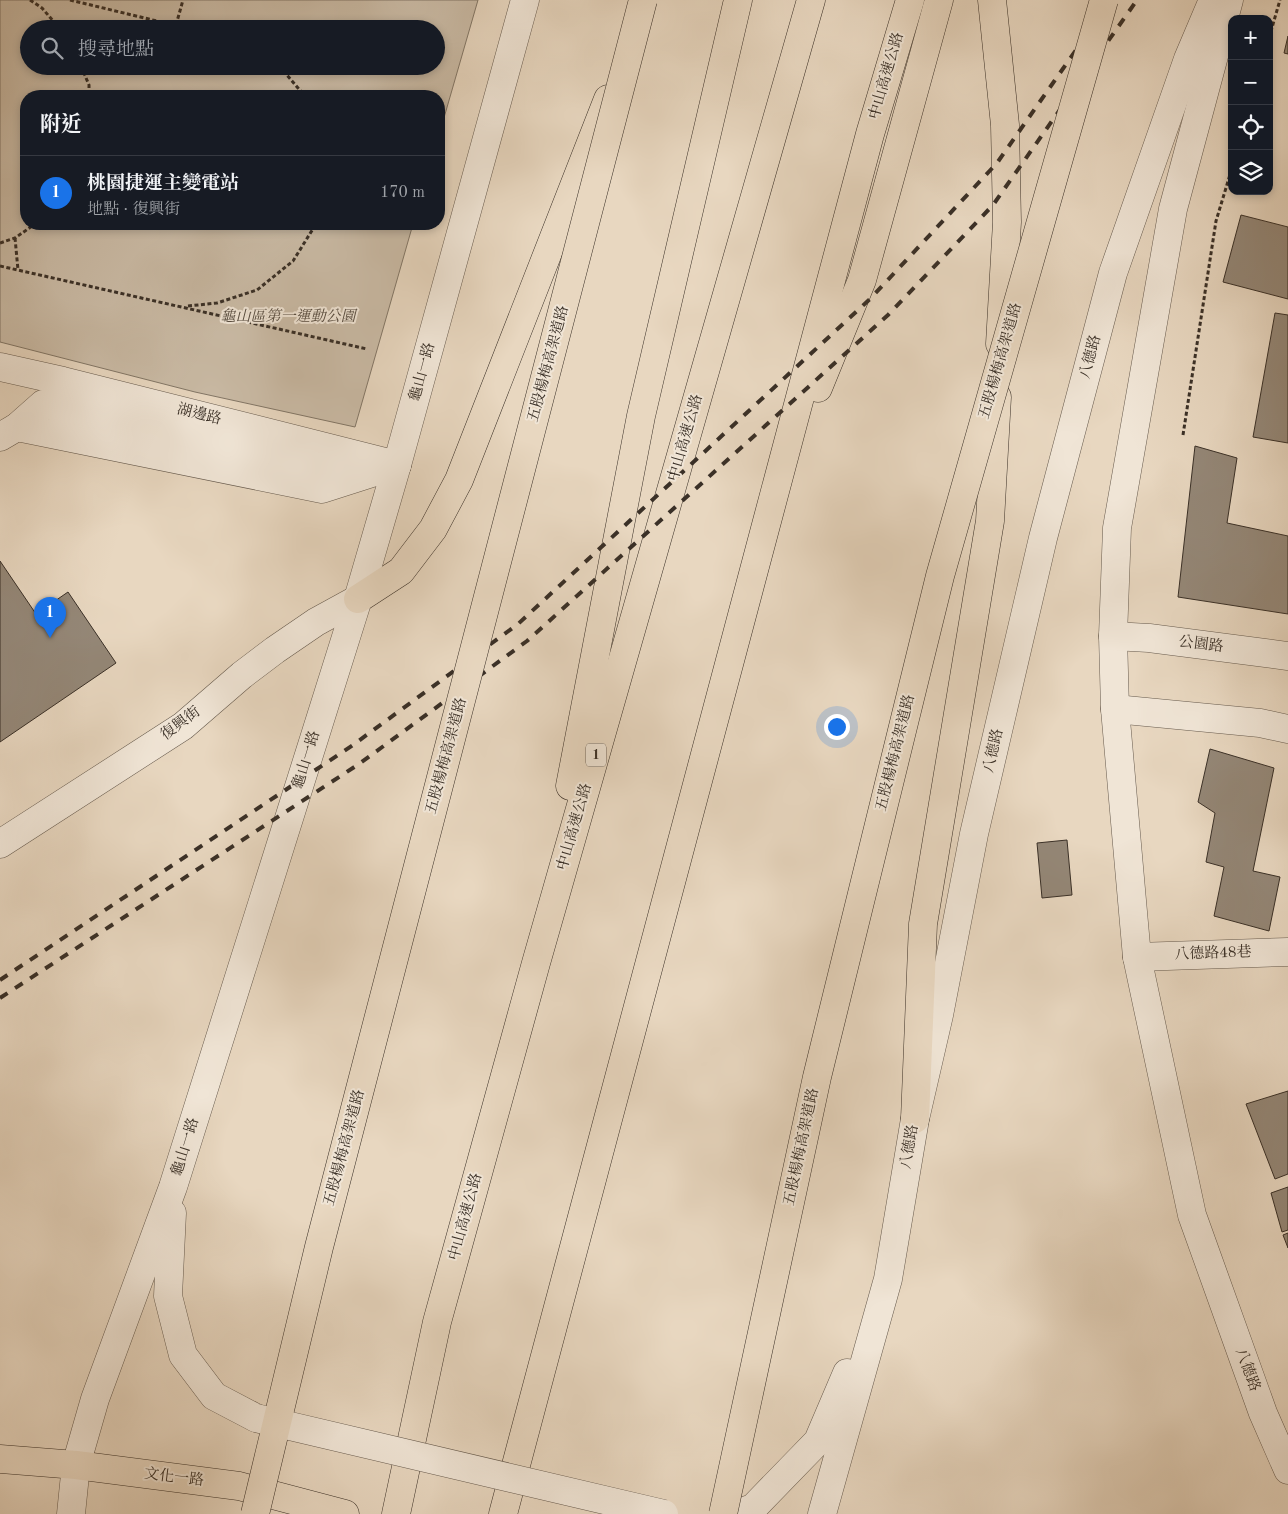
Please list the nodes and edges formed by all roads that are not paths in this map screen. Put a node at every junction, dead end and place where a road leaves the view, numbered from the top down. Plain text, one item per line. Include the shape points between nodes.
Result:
1 (525, 0) edge
2 (645, 0) edge
3 (738, 0) edge
4 (811, 0) edge
5 (910, 0) edge
6 (939, 0) edge
7 (992, 0) edge
8 (1104, 0) edge
9 (1213, 0) edge
10 (1230, 0) edge
11 (0, 367) edge
12 (9, 432) edge
13 (398, 465) junction
14 (776, 491) junction
15 (358, 599) junction
16 (1113, 636) junction
17 (1288, 656) edge
18 (1115, 709) junction
19 (1286, 721) edge
20 (0, 844) edge
21 (1288, 952) edge
22 (1137, 957) junction
23 (536, 963) junction
24 (915, 1119) junction
25 (173, 1187) junction
26 (888, 1279) junction
27 (0, 1459) edge
28 (76, 1465) junction
29 (1288, 1470) edge
30 (71, 1514) edge
31 (255, 1514) edge
32 (345, 1514) edge
33 (396, 1514) edge
34 (503, 1514) edge
35 (664, 1514) edge
36 (723, 1514) edge
37 (734, 1514) edge
38 (822, 1514) edge

1 - 13 street, 龜山一路
2 - 15 main road via 460,480 433,529 401,571
2 - 31 main road, 五股楊梅高架道路, bridge via 319,1247
3 - 23 main road via 641,416
4 - 23 main road, 中山高速公路 / 1
5 - 14 main road, 中山高速公路 via 870,134
6 - 14 main road via 862,280
7 - 24 main road via 1005,125 1007,222 990,521 923,924
8 - 36 main road, 五股楊梅高架道路, bridge via 940,576 817,1077
9 - 24 street, 八德路 via 1188,59 1110,282 1043,538 974,834
10 - 16 street, 八德路 via 1173,209 1117,528
11 - 13 street, 湖邊路
12 - 13 street via 43,404 330,470
13 - 15 street, 龜山一路
14 - 34 main road, 中山高速公路
15 - 20 street, 復興街 via 316,622 276,650 183,726
15 - 25 street, 龜山一路
16 - 17 street, 公園路
16 - 18 street, 八德路
18 - 19 street via 1260,723
18 - 22 street, 八德路
21 - 22 street, 八德路48巷
22 - 29 street, 八德路 via 1192,1215 1263,1414
23 - 33 main road, 中山高速公路 / 1 via 437,1322
24 - 26 street, 八德路
25 - 28 street, 龜山一路 via 95,1399
25 - 35 street, bridge via 168,1296 183,1355 214,1396 256,1418
26 - 37 street via 818,1440 753,1508
26 - 38 street, 八德路
27 - 28 main road, 文化一路
28 - 30 street, 龜山一路
28 - 32 main road, 文化一路 via 239,1486

